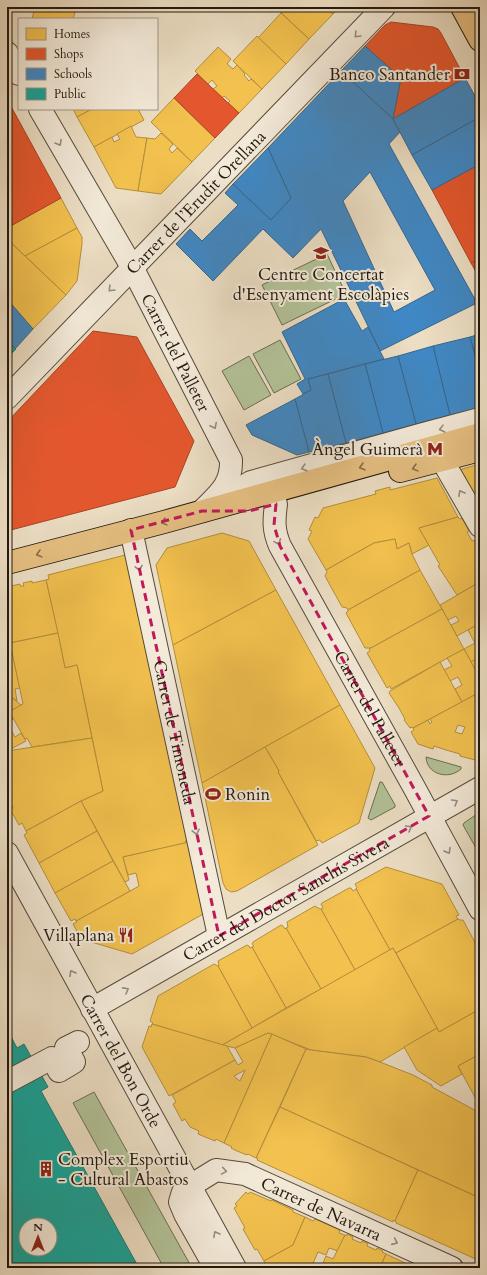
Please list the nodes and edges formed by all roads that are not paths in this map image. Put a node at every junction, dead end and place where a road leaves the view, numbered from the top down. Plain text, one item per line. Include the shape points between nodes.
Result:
1 (384, 7) edge
2 (462, 7) edge
3 (480, 40) edge
4 (7, 53) edge
5 (18, 72) edge
6 (41, 110) edge
7 (132, 268) junction
8 (7, 398) edge
9 (480, 419) edge
10 (480, 434) edge
11 (480, 450) edge
12 (442, 460) junction
13 (276, 504) junction
14 (202, 511) junction
15 (480, 526) edge
16 (131, 530) junction
17 (7, 563) edge
18 (480, 788) edge
19 (429, 816) junction
20 (7, 853) edge
21 (480, 909) edge
22 (219, 936) junction
23 (92, 1009) junction
24 (72, 1045) dead end
25 (7, 1082) edge
26 (190, 1186) junction
27 (211, 1260) dead end
28 (235, 1268) edge
29 (452, 1268) edge

1 -> 7 street, Carrer de l’Erudit Orellana
2 - 3 main road
4 - 5 street
6 -> 7 street, Carrer del Palleter
7 -> 8 street, Carrer de l’Erudit Orellana
7 -> 14 street, Carrer del Palleter via 231,460 232,471 228,481 222,491
9 -> 14 street via 251,482
10 -> 14 main road
11 - 12 main road
12 -> 13 main road
15 -> 12 street
13 - 14 main road via 249,511
13 -> 19 street, Carrer del Palleter via 275,536
14 -> 16 main road
16 -> 17 main road
16 -> 22 street, Carrer de Timoneda
19 -> 18 street, Carrer del Doctor Sanchís Sivera
19 -> 21 street, Carrer del Palleter
22 -> 19 street, Carrer del Doctor Sanchís Sivera
23 -> 20 street, Carrer del Bon Orde
23 -> 22 street, Carrer del Doctor Sanchís Sivera
23 - 26 street, Carrer del Bon Orde
24 - 25 street via 74,1062 58,1070 52,1058
26 - 27 street via 183,1192 180,1202
28 -> 26 street, Carrer del Bon Orde
26 -> 29 street, Carrer de Navarra via 216,1170 245,1174

